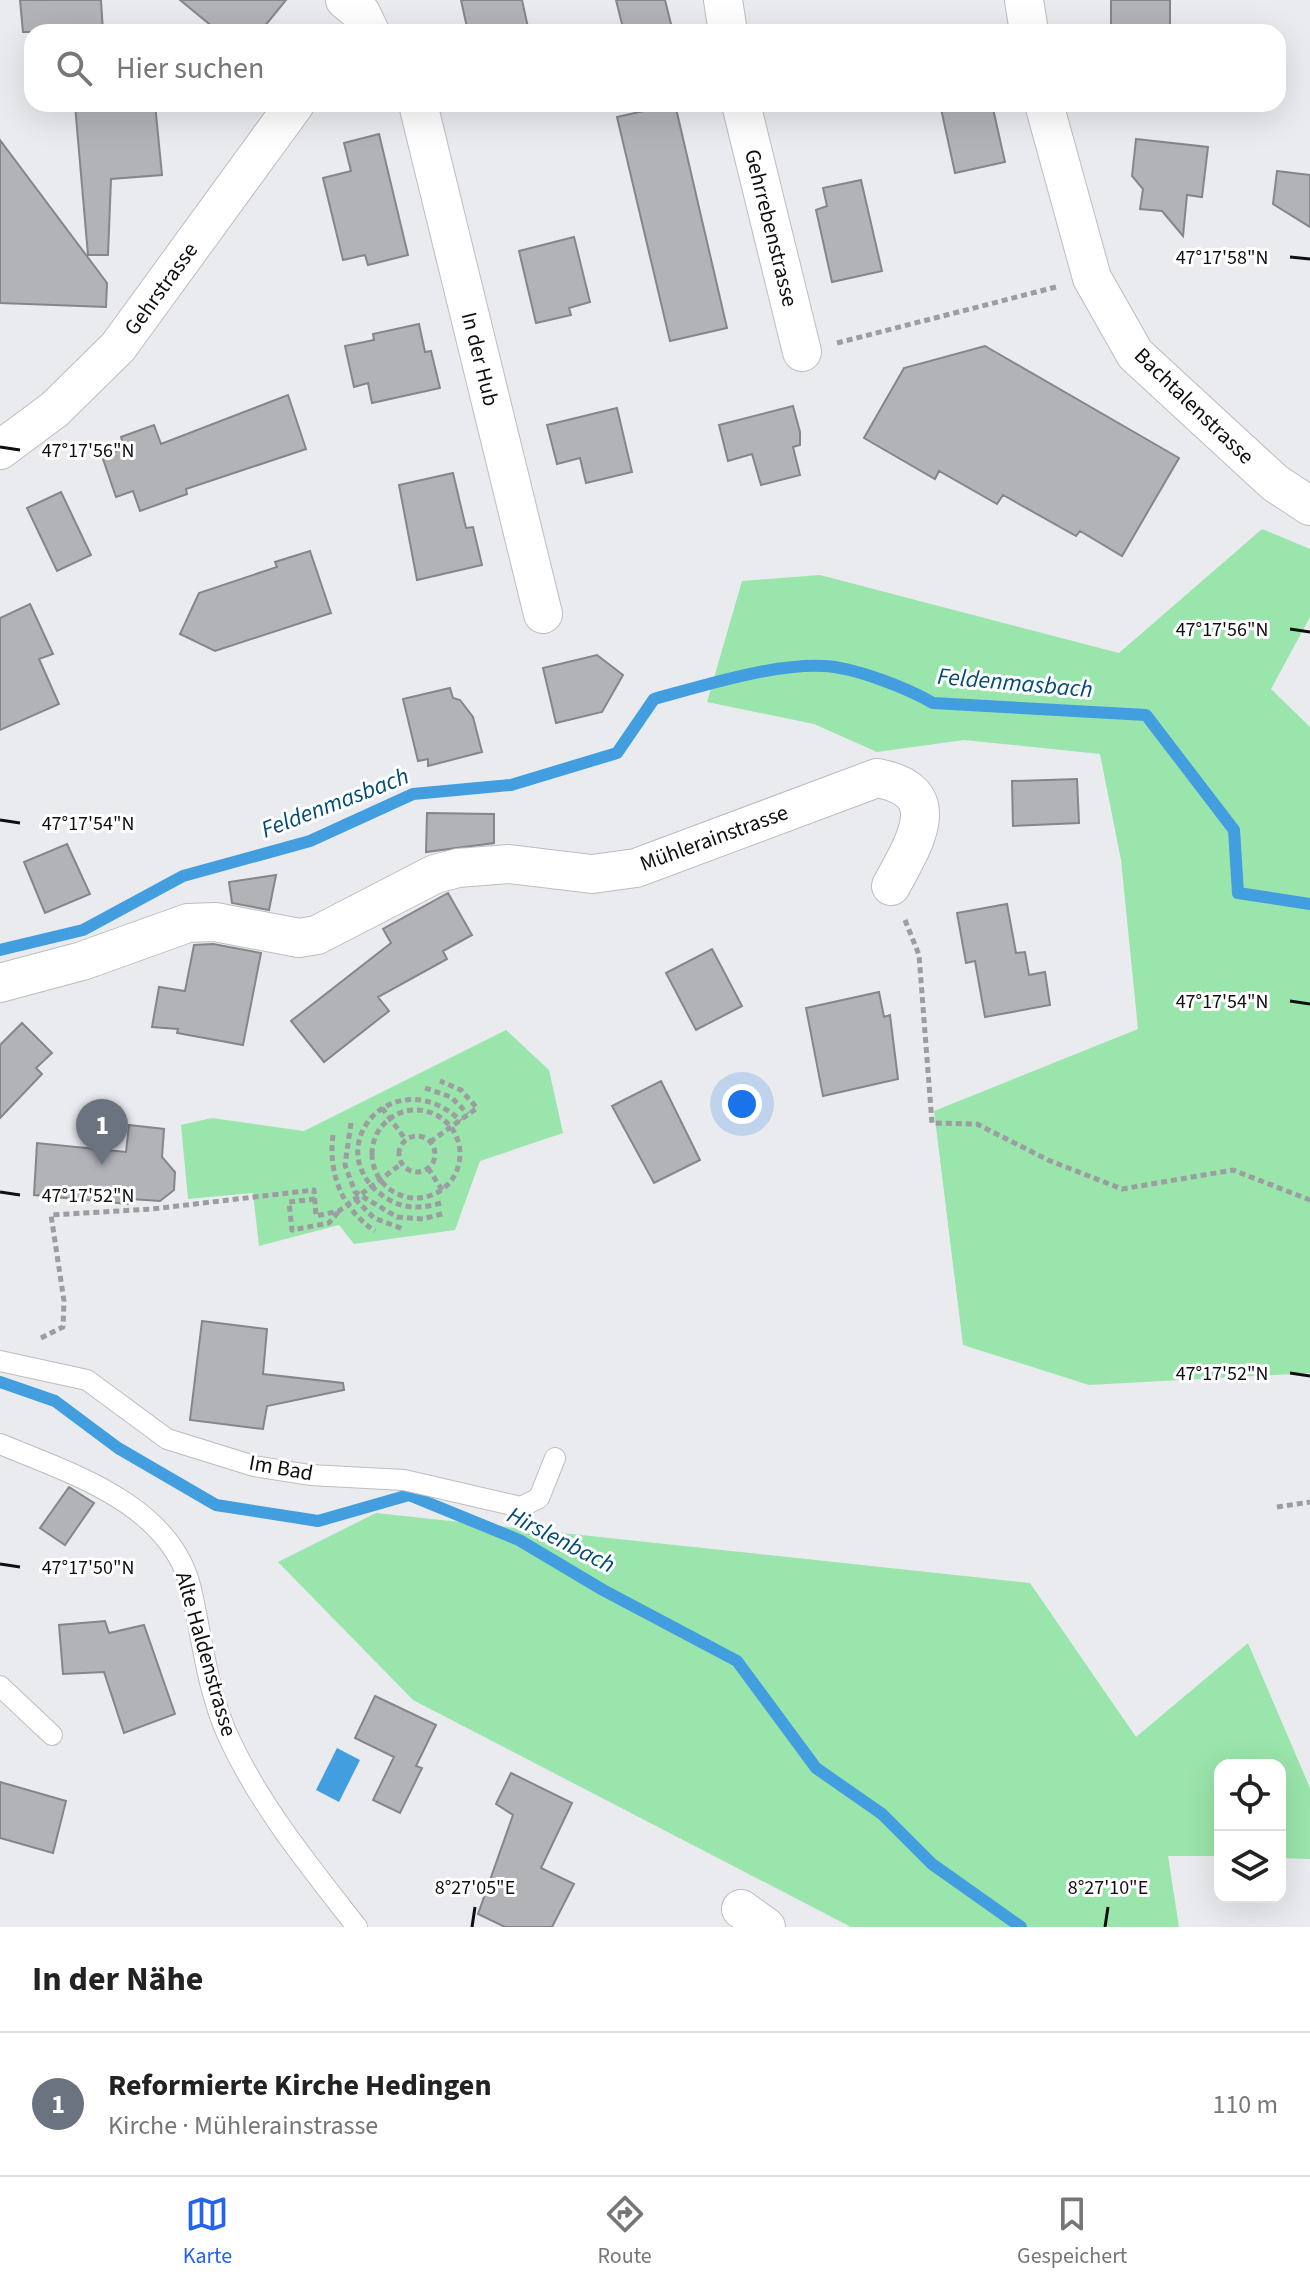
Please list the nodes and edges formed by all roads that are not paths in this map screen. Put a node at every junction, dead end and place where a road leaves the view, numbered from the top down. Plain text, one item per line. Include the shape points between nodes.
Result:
1 (723, 0) edge
2 (1024, 0) edge
3 (727, 24) edge
4 (1028, 24) edge
5 (289, 112) edge
6 (420, 112) edge
7 (743, 112) edge
8 (1046, 112) edge
9 (802, 352) road end
10 (0, 450) edge
11 (1310, 506) edge
12 (543, 614) dead end
13 (891, 886) road end
14 (0, 983) edge
15 (0, 1361) edge
16 (0, 1444) edge
17 (555, 1458) dead end
18 (0, 1686) edge
19 (52, 1735) dead end
20 (357, 1927) edge

1 - 3 street
2 - 4 street
5 - 10 street, Gehrstrasse via 118,347 55,409
6 - 12 street, In der Hub
7 - 9 street, Gehrrebenstrasse
8 - 11 street, Bachtalenstrasse via 1092,278 1135,354 1275,483
13 - 14 street, Mühlerainstrasse via 915,842 922,816 908,789 877,778 636,868 592,874 509,864 458,868 435,874 317,935 299,938 215,922 188,923
15 - 17 lane, Im Bad via 87,1380 167,1439 254,1466 404,1480 521,1507 539,1498
16 - 20 lane, Alte Haldenstrasse via 109,1491 170,1545 190,1584 211,1685 228,1735 295,1847
18 - 19 lane

